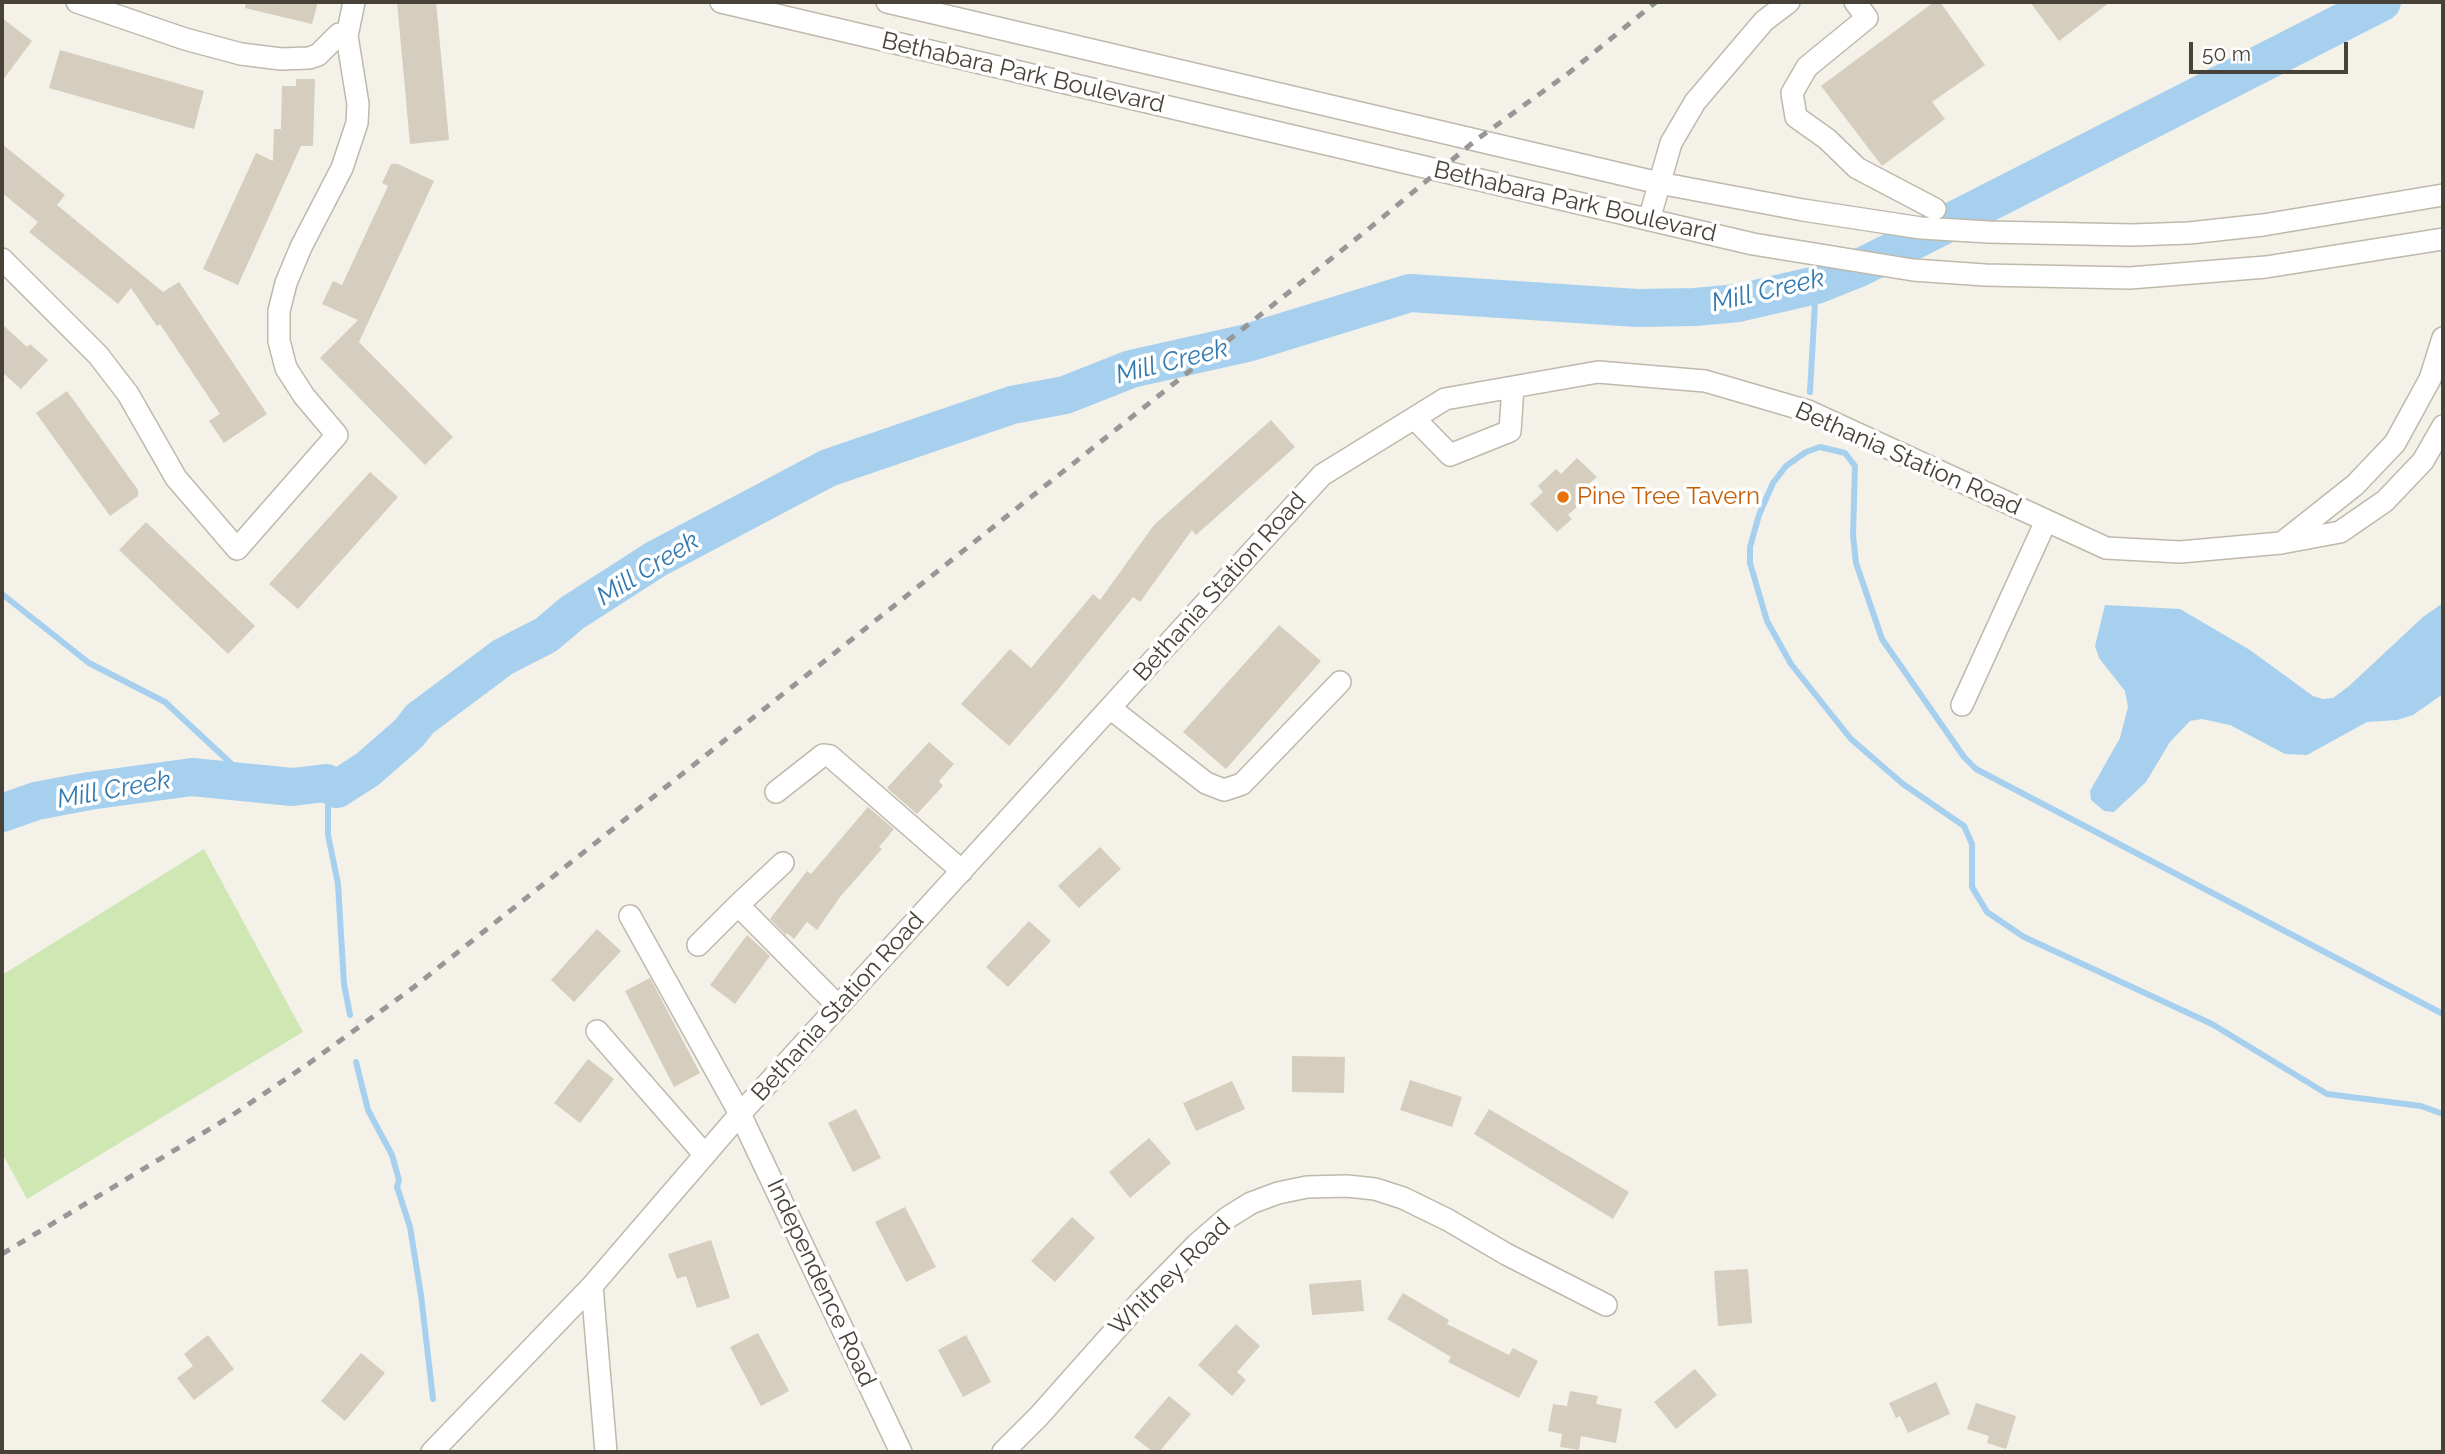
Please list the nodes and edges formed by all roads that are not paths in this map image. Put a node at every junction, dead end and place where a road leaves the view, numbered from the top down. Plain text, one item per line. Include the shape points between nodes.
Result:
1 (78, 2) edge
2 (354, 2) edge
3 (721, 2) edge
4 (887, 2) edge
5 (1789, 2) edge
6 (1854, 2) edge
7 (347, 36) junction
8 (1659, 183) junction
9 (2443, 195) edge
10 (1935, 209) dead end
11 (1649, 220) junction
12 (2443, 241) edge
13 (2, 258) edge
14 (2443, 338) edge
15 (1513, 387) junction
16 (1414, 418) junction
17 (2443, 426) edge
18 (2046, 521) junction
19 (2281, 543) junction
20 (1340, 682) dead end
21 (1962, 705) dead end
22 (1110, 708) junction
23 (776, 792) dead end
24 (783, 863) dead end
25 (961, 871) junction
26 (738, 905) junction
27 (630, 916) dead end
28 (698, 945) dead end
29 (838, 1006) junction
30 (597, 1031) dead end
31 (740, 1114) junction
32 (705, 1155) junction
33 (592, 1286) junction
34 (1606, 1305) dead end
35 (432, 1452) edge
36 (606, 1452) edge
37 (901, 1452) edge
38 (1003, 1452) edge

1 - 7 street via 241,54 281,59 318,55 339,34
2 - 7 street
3 - 11 street, Bethabara Park Boulevard
4 - 8 street, Bethabara Park Boulevard
5 - 8 street via 1764,21 1695,102 1671,143
6 - 10 street via 1867,18 1807,67 1792,93 1796,117 1857,168
7 - 13 street via 357,123 341,168 291,271 279,311 279,341 286,368 337,435 237,549 176,478 128,394 98,355
8 - 9 street, Bethabara Park Boulevard via 1920,228 2132,235 2263,225
8 - 11 street
11 - 12 street, Bethabara Park Boulevard via 1753,244 1913,270 1985,275 2130,278 2266,267
14 - 19 street via 2430,379 2395,443 2355,485
15 - 16 street, Bethania Station Road via 1445,399
15 - 16 street via 1510,431 1450,455
15 - 18 street, Bethania Station Road via 1598,372 1705,381 1808,411
16 - 22 street, Bethania Station Road via 1322,475
17 - 19 street, Bethania Station Road via 2423,461 2385,501 2340,532
18 - 19 street, Bethania Station Road via 2106,548 2180,552
18 - 21 street
20 - 22 street via 1242,784 1224,790 1206,783
22 - 25 street, Bethania Station Road
23 - 25 street via 823,755 830,756
24 - 26 street
25 - 29 street, Bethania Station Road
26 - 28 street
26 - 29 street
27 - 31 street, Independence Road
29 - 31 street, Bethania Station Road
30 - 32 street
31 - 32 street, Bethania Station Road
31 - 37 street, Independence Road
32 - 33 street, Bethania Station Road
33 - 35 street, Bethania Station Road
33 - 36 street
34 - 38 street, Whitney Road via 1403,1198 1347,1186 1278,1193 1251,1203 1197,1244

